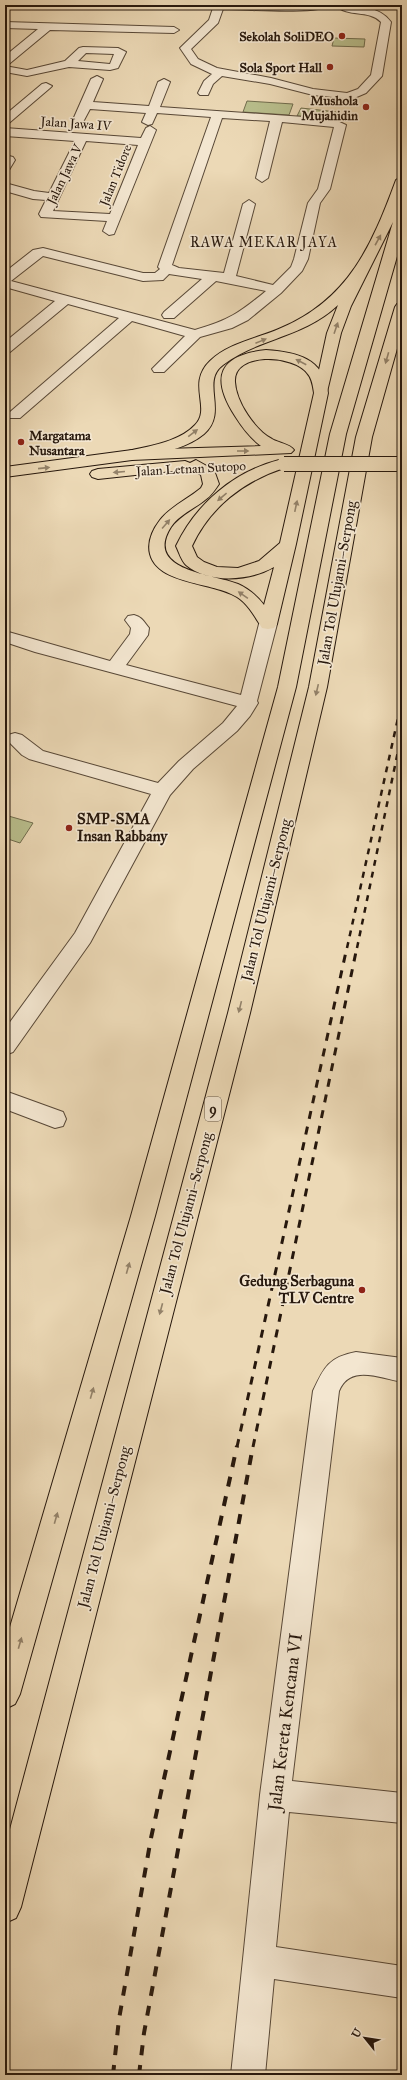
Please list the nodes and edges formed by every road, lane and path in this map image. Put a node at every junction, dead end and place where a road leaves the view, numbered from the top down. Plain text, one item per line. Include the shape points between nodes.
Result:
1 (210, 5) edge
2 (219, 5) edge
3 (320, 5) edge
4 (324, 5) edge
5 (341, 5) edge
6 (309, 6) edge
7 (5, 25) edge
8 (47, 27) junction
9 (174, 30) dead end
10 (5, 62) edge
11 (69, 64) dead end
12 (5, 69) edge
13 (220, 72) junction
14 (27, 73) junction
15 (97, 80) dead end
16 (164, 82) dead end
17 (46, 86) junction
18 (58, 86) dead end
19 (204, 92) dead end
20 (86, 105) junction
21 (154, 108) junction
22 (218, 113) junction
23 (277, 118) junction
24 (5, 121) edge
25 (78, 122) dead end
26 (5, 132) edge
27 (82, 138) junction
28 (145, 142) junction
29 (5, 159) edge
30 (5, 166) edge
31 (262, 178) dead end
32 (402, 180) edge
33 (5, 187) edge
34 (53, 197) junction
35 (249, 204) dead end
36 (402, 210) edge
37 (114, 218) junction
38 (109, 231) dead end
39 (167, 269) junction
40 (359, 274) junction
41 (214, 275) junction
42 (230, 276) junction
43 (289, 277) junction
44 (5, 278) edge
45 (5, 283) edge
46 (276, 290) junction
47 (66, 299) junction
48 (402, 307) edge
49 (169, 315) dead end
50 (130, 316) junction
51 (195, 334) junction
52 (5, 349) edge
53 (159, 369) dead end
54 (321, 393) junction
55 (15, 415) dead end
56 (378, 449) dead end
57 (130, 455) junction
58 (285, 457) junction
59 (402, 464) edge
60 (196, 466) junction
61 (5, 472) edge
62 (5, 484) edge
63 (288, 544) junction
64 (134, 620) dead end
65 (268, 624) junction
66 (5, 636) edge
67 (115, 667) junction
68 (249, 703) junction
69 (15, 739) dead end
70 (162, 791) junction
71 (5, 1046) edge
72 (5, 1100) edge
73 (55, 1119) dead end
74 (402, 1370) edge
75 (5, 1694) edge
76 (275, 1794) junction
77 (402, 1808) edge
78 (5, 1907) edge
79 (258, 1961) junction
80 (402, 1982) edge
81 (248, 2075) edge

1 - 2 street
2 - 6 street
2 - 13 street via 214,20 185,48 189,57 201,67
3 - 4 street
3 - 6 street
5 - 13 street via 367,11 380,16 386,22 376,76 362,91 348,97 318,93
7 - 8 street
8 - 9 street
8 - 10 street
11 - 14 street
12 - 14 street
13 - 19 street via 208,83
14 - 17 street via 22,85
15 - 20 street
16 - 21 street, Jalan Tidore
17 - 18 street
17 - 24 street
20 - 21 street
20 - 25 street
21 - 22 street
21 - 28 street, Jalan Tidore
22 - 23 street
22 - 39 street via 164,265
23 - 31 street
23 - 43 street via 333,122 340,125 324,189 314,203 301,259
26 - 27 street, Jalan Jawa IV
27 - 28 street, Jalan Jawa IV
27 - 34 street, Jalan Jawa V
28 - 37 street, Jalan Tidore
29 - 30 street via 9,160
40 -> 32 main road via 385,228
33 - 34 street via 33,195
34 - 37 street, Jalan Jawa V via 45,213 47,215
35 - 42 street
75 -> 36 main road, Jalan Tol Ulujami–Serpong via 144,1216 287,687 338,434
37 - 38 street, Jalan Tidore
39 - 41 street
39 - 44 street via 152,278 143,277 42,252
54 -> 40 main road via 334,333
57 -> 40 main road via 174,443 193,434 204,424 208,412 205,378 215,364 233,353 319,315 334,303
41 - 42 street
41 - 49 street
42 - 43 street
42 - 46 street
43 - 46 street
45 - 47 street
46 - 51 street via 235,322
47 - 50 street
47 - 52 street
48 -> 78 main road, Jalan Tol Ulujami–Serpong / 9 via 364,437 318,687 239,1013
50 - 51 street
50 - 55 street
51 - 53 street
54 -> 58 main road via 319,382 311,369 288,357 269,354 252,357 237,363 229,371 229,389 240,412 254,433
63 -> 54 main road
56 - 58 main road, Jalan Letnan Sutopo
57 -> 58 main road via 190,451
61 -> 57 main road
58 - 59 main road, Jalan Letnan Sutopo, bridge
58 - 60 main road, Jalan Letnan Sutopo
58 -> 63 main road via 252,474 208,508 192,527 184,546 191,560 200,566 236,573 266,564
60 -> 62 main road, Jalan Letnan Sutopo
65 -> 60 main road via 242,593 214,582 181,574 169,568 159,556 156,545 165,524 200,498 211,484 208,473
63 - 65 main road
64 - 67 street via 140,628 139,635
65 - 68 street
66 - 67 street
67 - 68 street
68 - 70 street via 230,727 186,765
69 - 70 street via 36,755
70 - 71 street via 83,938
72 - 73 street
74 - 76 street, Jalan Kereta Kencana VI via 352,1362 342,1366 329,1380
76 - 77 street
76 - 79 street, Jalan Kereta Kencana VI
79 - 80 street
79 - 81 street, Jalan Kereta Kencana VI

